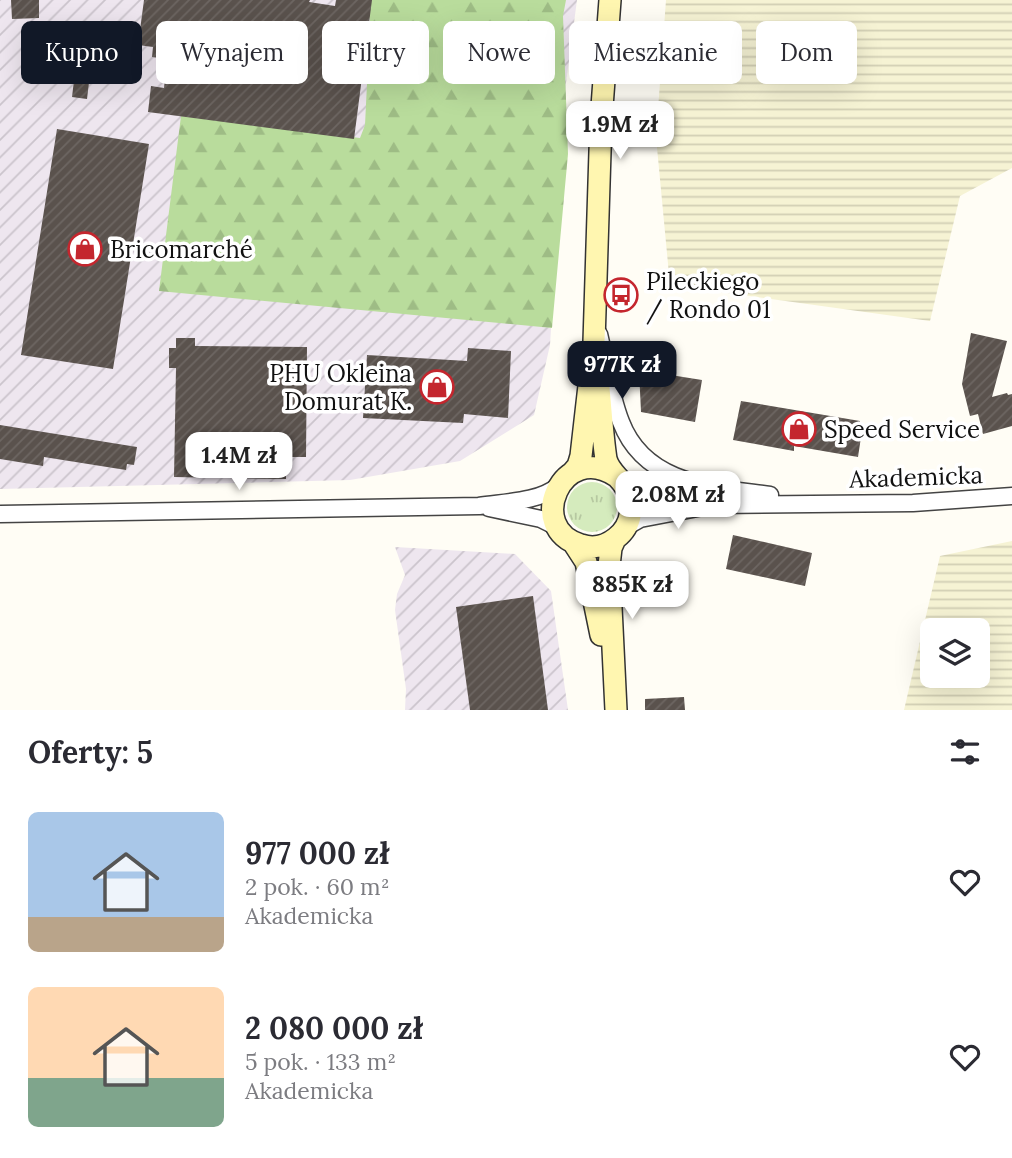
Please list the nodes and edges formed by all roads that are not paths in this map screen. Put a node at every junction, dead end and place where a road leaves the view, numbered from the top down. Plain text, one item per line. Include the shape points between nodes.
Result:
1 (610, 0) edge
2 (595, 318) junction
3 (594, 342) junction
4 (617, 477) junction
5 (565, 479) junction
6 (1012, 496) edge
7 (821, 503) junction
8 (715, 505) junction
9 (479, 506) junction
10 (0, 514) edge
11 (557, 527) junction
12 (620, 533) junction
13 (573, 542) junction
14 (615, 703) edge

1 - 2 street
2 - 3 street
2 - 7 street, Akademicka via 619,419 649,463 667,474 709,487
3 - 4 street via 606,457
3 - 5 street via 581,456
4 - 5 street via 592,468
4 - 8 street, Akademicka via 635,489
4 - 12 street via 630,500 630,515
5 - 9 street via 551,492
5 - 11 street via 552,505
6 - 7 street, Akademicka
7 - 8 street, Akademicka
8 - 12 street, Akademicka via 646,517
9 - 10 street
9 - 11 street via 541,519
11 - 13 street
12 - 13 street via 596,547
12 - 14 street via 611,548 609,566
13 - 14 street via 586,562

